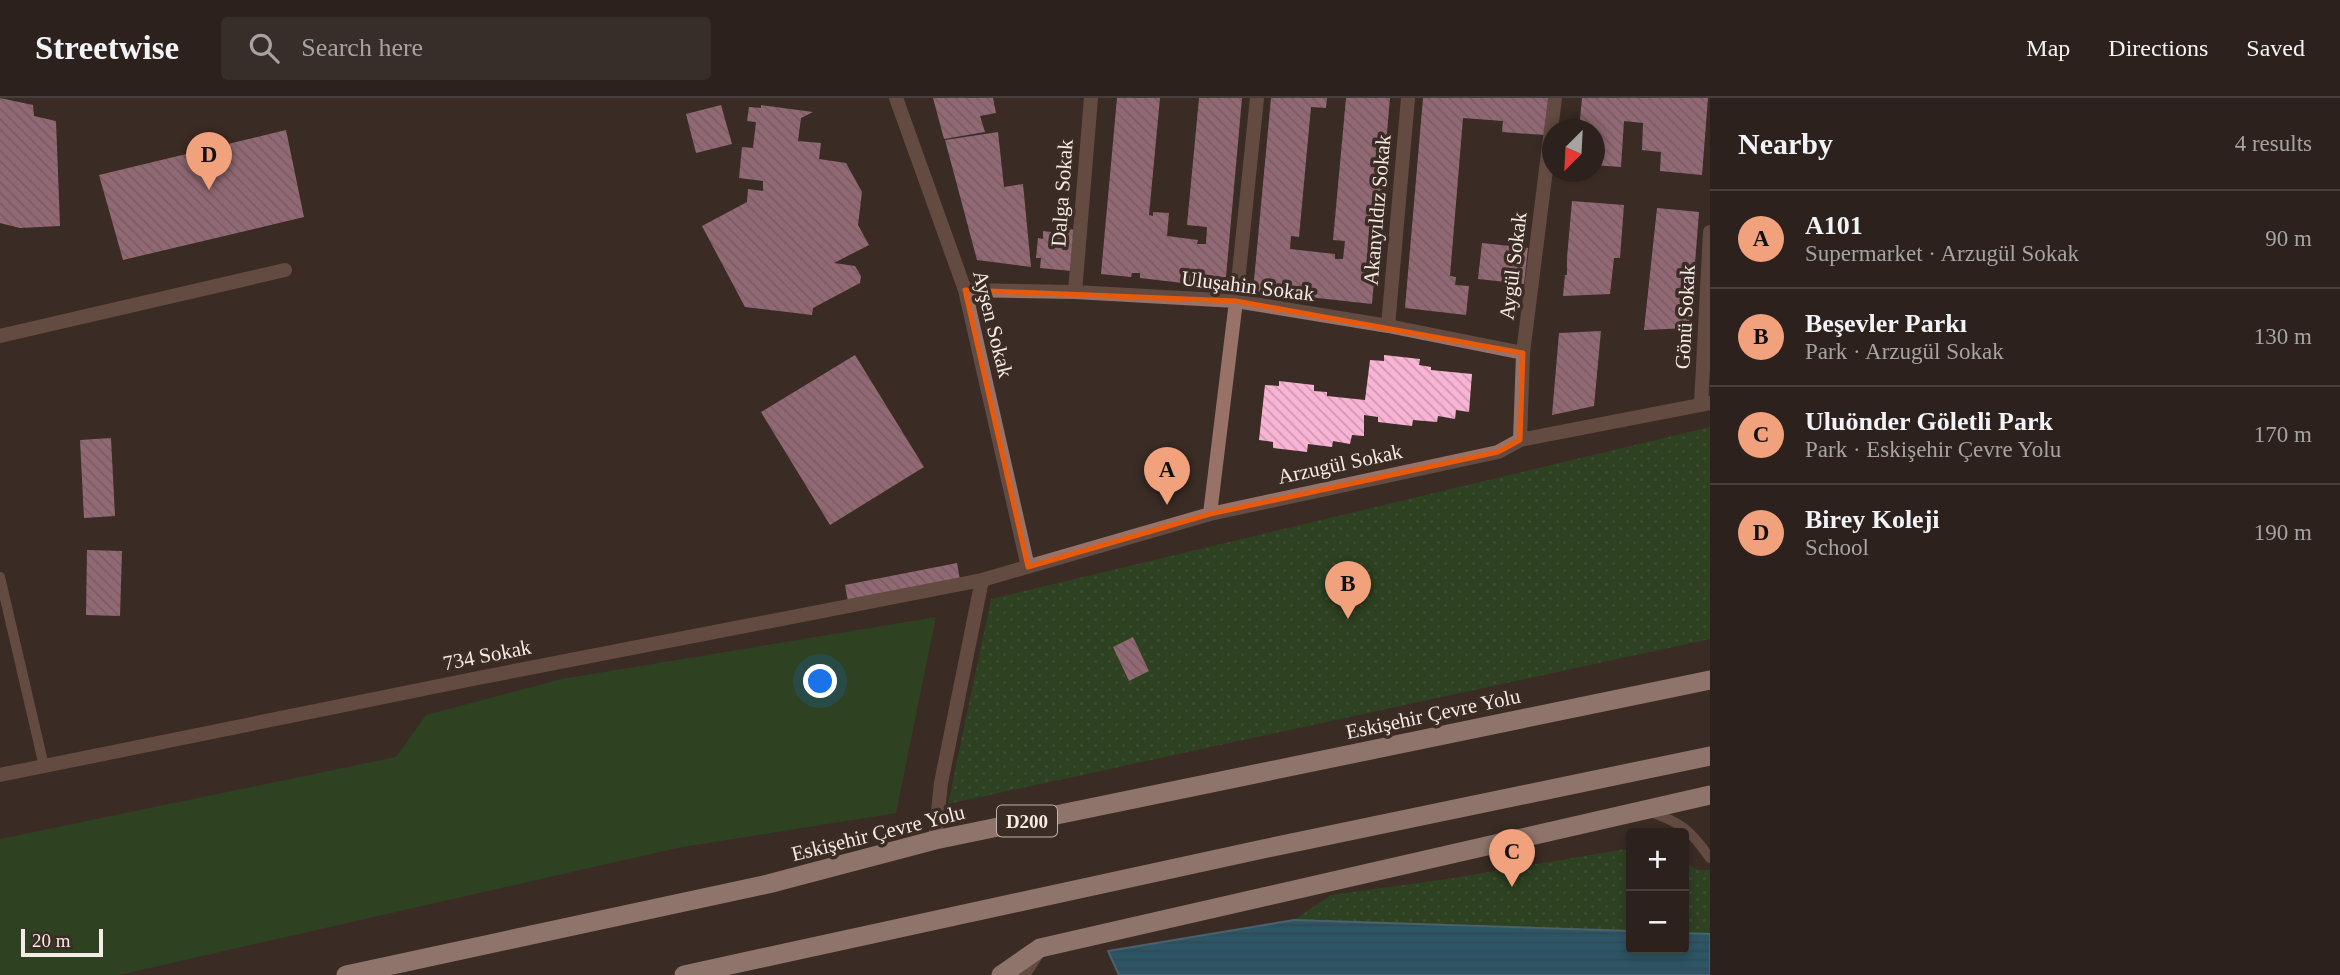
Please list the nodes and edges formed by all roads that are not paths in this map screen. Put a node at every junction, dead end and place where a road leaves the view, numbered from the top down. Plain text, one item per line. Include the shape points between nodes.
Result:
1 (896, 98) edge
2 (1091, 98) edge
3 (1257, 98) edge
4 (1408, 98) edge
5 (1555, 98) edge
6 (1710, 232) edge
7 (285, 270) dead end
8 (965, 290) junction
9 (1076, 292) junction
10 (1237, 301) junction
11 (1388, 326) junction
12 (0, 336) edge
13 (1523, 354) junction
14 (1706, 404) edge
15 (1520, 440) junction
16 (1210, 514) junction
17 (1028, 567) junction
18 (0, 577) edge
19 (982, 580) junction
20 (1710, 680) edge
21 (1710, 756) edge
22 (44, 766) junction
23 (0, 775) edge
24 (1710, 794) edge
25 (1644, 810) junction
26 (935, 840) junction
27 (1710, 858) edge
28 (1040, 948) junction
29 (346, 975) edge
30 (684, 975) edge
31 (1001, 975) edge
32 (1023, 975) edge

1 - 8 street, Ayşen Sokak
2 - 9 street, Dalga Sokak
3 - 10 street
4 - 11 street, Akanyıldız Sokak
5 - 13 street, Aygül Sokak
6 - 14 street, Gönü Sokak
7 - 12 street
8 - 9 street, Uluşahin Sokak
8 - 17 street, Ayşen Sokak
9 - 10 street, Uluşahin Sokak
10 - 11 street, Uluşahin Sokak
10 - 16 street
11 - 13 street, Uluşahin Sokak
13 - 15 street, Aygül Sokak
14 - 15 street, Arzugül Sokak
15 - 16 street, Arzugül Sokak via 1498,452
16 - 17 street, Arzugül Sokak
17 - 19 street, Arzugül Sokak
18 - 22 lane
19 - 22 street, 734 Sokak
19 - 26 street via 941,783
20 - 26 highway, Eskişehir Çevre Yolu / D200
21 - 30 highway
22 - 23 street, 734 Sokak
24 - 25 highway
25 - 27 lane via 1676,821
25 - 28 highway
26 - 29 highway, Eskişehir Çevre Yolu / D200 via 768,884
28 - 31 highway
28 - 32 street

